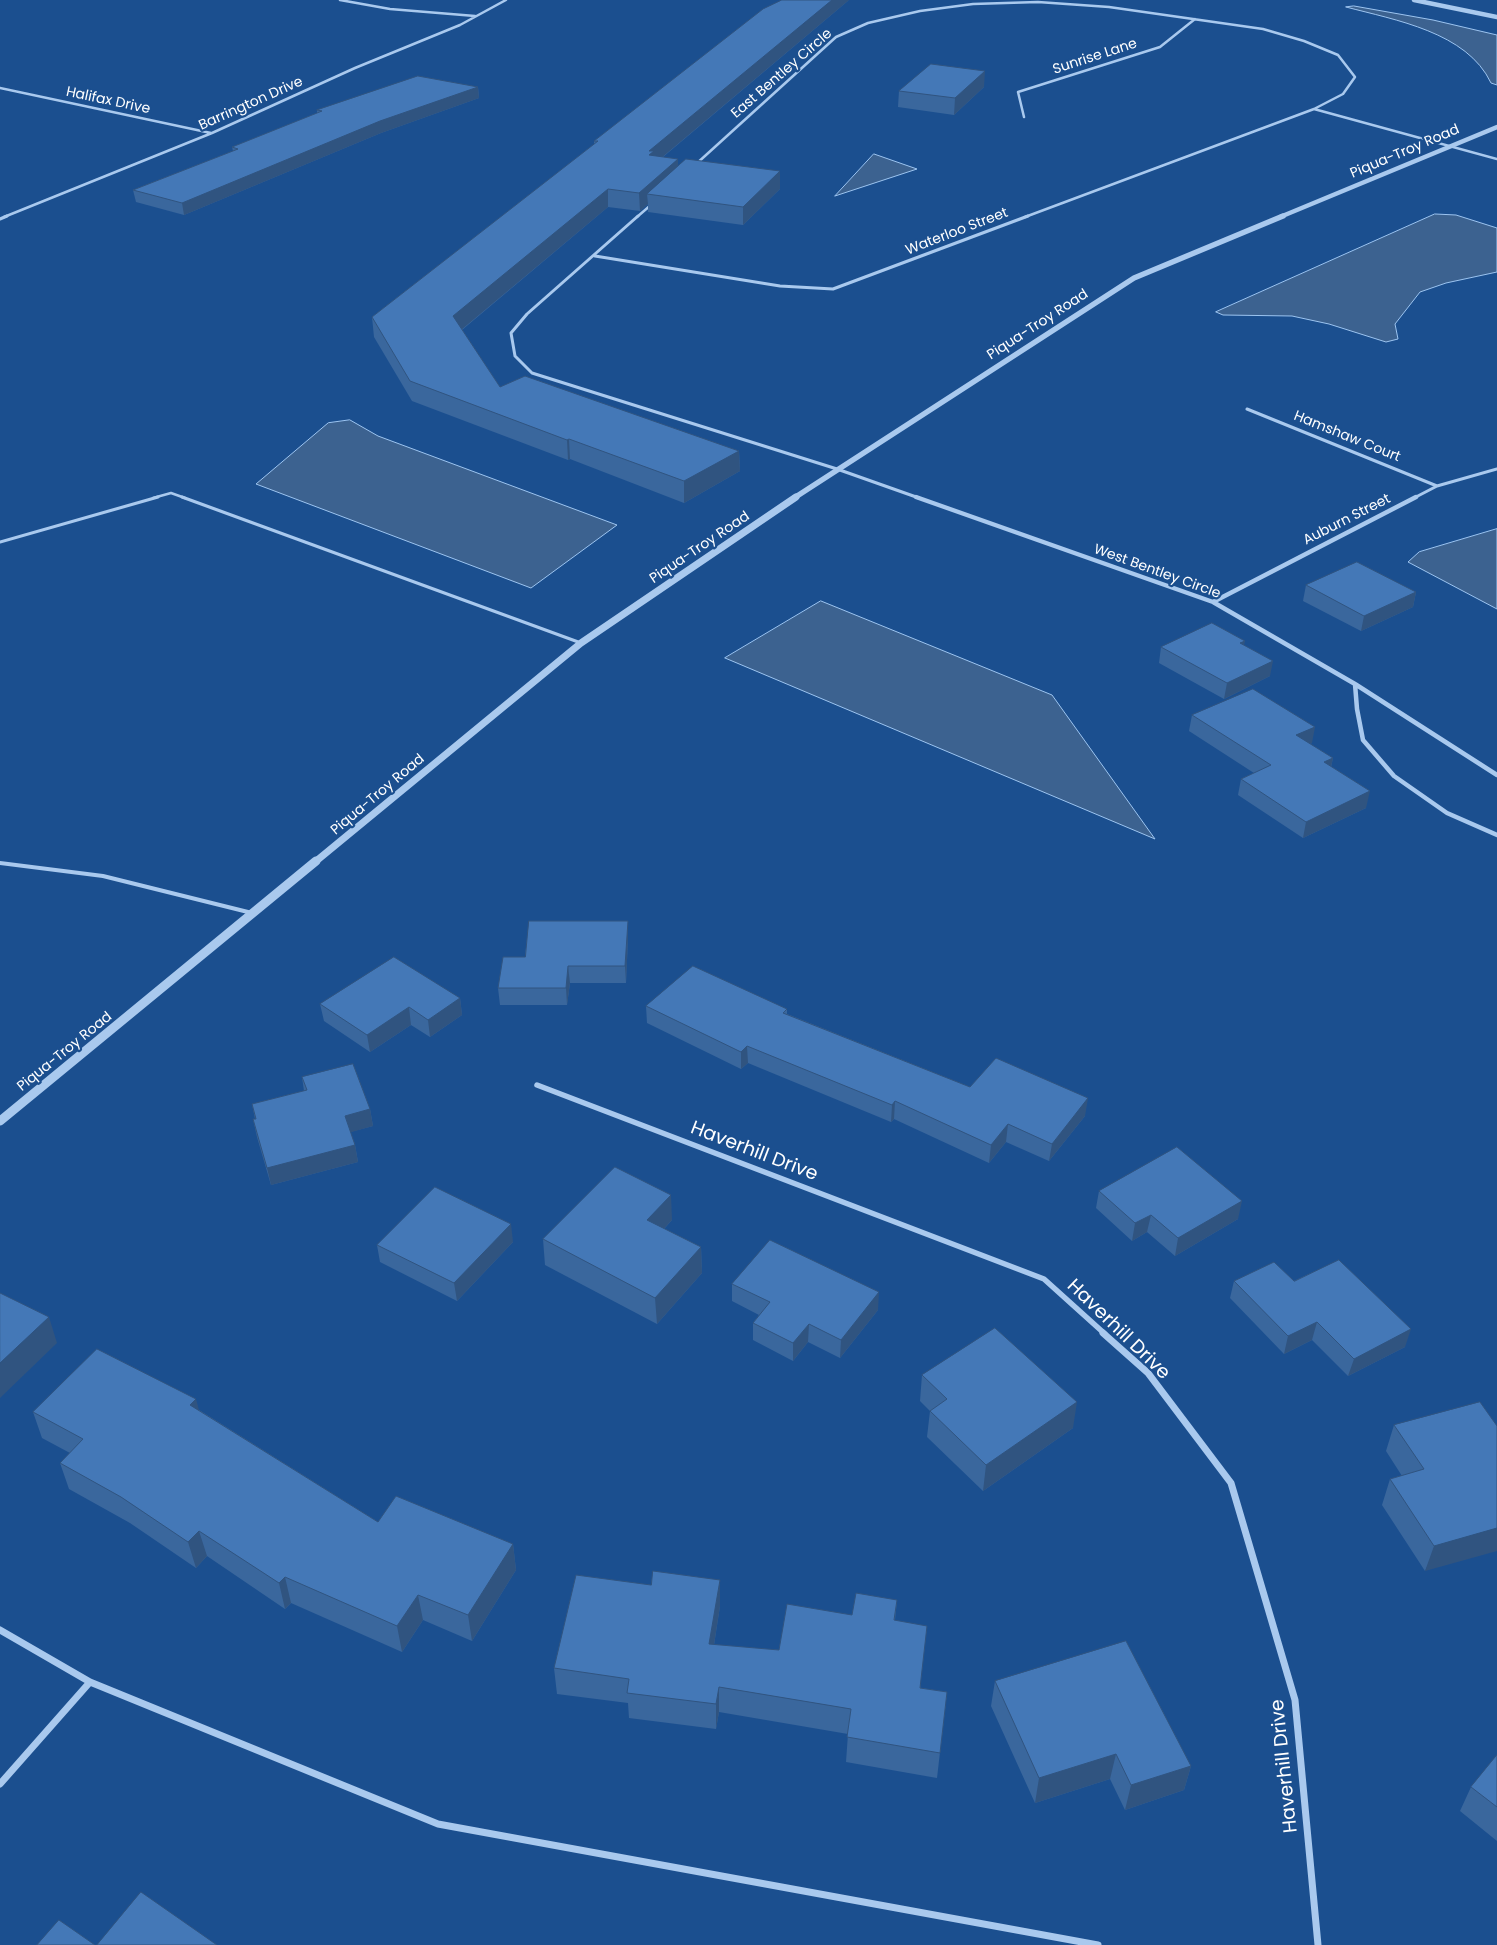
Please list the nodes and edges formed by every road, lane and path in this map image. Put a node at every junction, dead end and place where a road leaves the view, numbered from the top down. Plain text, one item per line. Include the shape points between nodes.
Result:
1 (340, 0) edge
2 (506, 0) edge
3 (1414, 0) edge
4 (475, 16) junction
5 (1497, 17) edge
6 (1194, 19) junction
7 (0, 88) edge
8 (1314, 109) junction
9 (1024, 118) dead end
10 (1497, 127) edge
11 (212, 133) junction
12 (1452, 146) junction
13 (1497, 159) edge
14 (690, 170) edge
15 (653, 203) edge
16 (0, 219) edge
17 (595, 256) junction
18 (1248, 409) dead end
19 (837, 469) junction
20 (1497, 469) edge
21 (1437, 486) junction
22 (0, 542) edge
23 (1212, 602) junction
24 (581, 644) junction
25 (1355, 684) junction
26 (1497, 775) edge
27 (1497, 834) edge
28 (0, 863) edge
29 (254, 913) junction
30 (537, 1085) dead end
31 (0, 1121) edge
32 (0, 1630) edge
33 (90, 1682) junction
34 (0, 1784) edge
35 (1098, 1945) edge
36 (1318, 1945) edge

1 - 4 street via 390,9
2 - 4 street, Barrington Drive
3 - 5 street
4 - 11 street, Barrington Drive via 460,26 355,68
6 - 8 street, East Bentley Circle via 1263,29 1304,40 1338,55 1355,78 1343,94
6 - 9 street, Sunrise Lane via 1160,47 1018,92
6 - 14 street, East Bentley Circle via 1109,7 1038,2 973,4 868,22 836,37
7 - 11 street, Halifax Drive
8 - 12 street
8 - 17 street, Waterloo Street via 834,289 780,286
10 - 12 street, Piqua-Troy Road
11 - 16 street, Barrington Drive
12 - 13 street
12 - 19 street, Piqua-Troy Road via 1134,278
15 - 17 street
17 - 19 street via 527,314 511,333 515,356 532,373
18 - 21 street, Hamshaw Court
19 - 23 street, West Bentley Circle
19 - 24 street, Piqua-Troy Road
20 - 21 street, Auburn Street
21 - 23 street, Auburn Street
22 - 24 lane via 170,493
23 - 25 street, West Bentley Circle
24 - 29 street, Piqua-Troy Road
25 - 26 street, West Bentley Circle
25 - 27 street via 1363,740 1394,776 1447,814
28 - 29 lane via 104,876
29 - 31 street, Piqua-Troy Road
30 - 36 street, Haverhill Drive via 1044,1279 1148,1374 1231,1483 1248,1540 1295,1700
32 - 33 street
33 - 34 street
33 - 35 street via 438,1824

